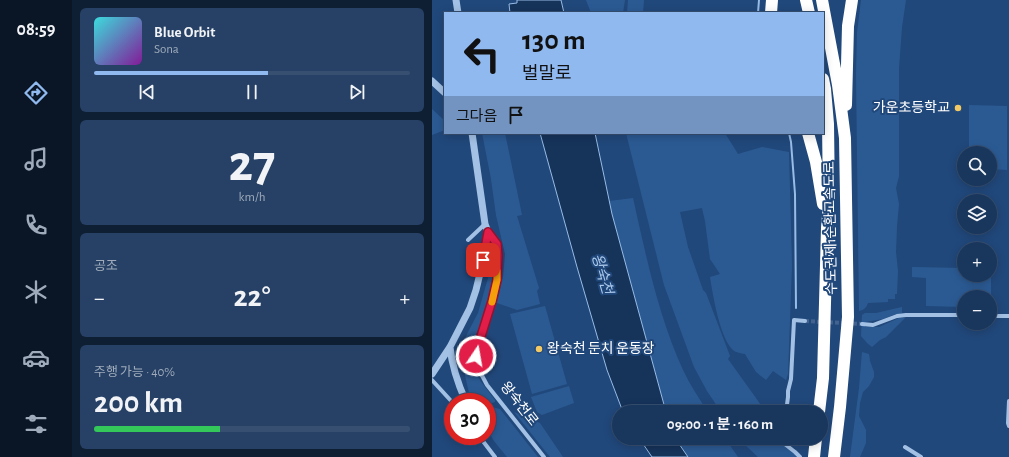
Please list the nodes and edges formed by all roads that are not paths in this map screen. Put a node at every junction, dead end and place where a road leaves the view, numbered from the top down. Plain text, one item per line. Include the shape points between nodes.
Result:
1 (456, 0) edge
2 (772, 0) edge
3 (806, 0) edge
4 (822, 0) edge
5 (852, 0) edge
6 (458, 12) edge
7 (771, 12) edge
8 (809, 12) edge
9 (432, 80) edge
10 (824, 84) edge
11 (444, 92) edge
12 (472, 134) edge
13 (808, 134) edge
14 (845, 138) junction
15 (485, 224) junction
16 (827, 228) junction
17 (488, 232) junction
18 (468, 240) dead end
19 (957, 315) edge
20 (997, 316) edge
21 (1009, 316) edge
22 (805, 321) tunnel mouth
23 (862, 324) tunnel mouth
24 (450, 347) junction
25 (432, 374) edge
26 (432, 380) edge
27 (444, 393) edge
28 (462, 393) edge
29 (1009, 401) edge
30 (787, 405) edge
31 (820, 405) edge
32 (1009, 426) edge
33 (486, 445) edge
34 (786, 445) edge
35 (905, 447) dead end
36 (919, 456) edge
37 (495, 457) edge
38 (544, 457) edge
39 (800, 457) edge
40 (834, 457) edge

1 - 6 street
2 - 7 highway
3 - 8 highway
4 - 14 highway, 수도권제1순환고속도로
5 - 14 highway via 848,26
9 - 11 street
10 - 16 highway, 수도권제1순환고속도로 via 828,124
12 - 15 street, 왕숙천로
13 - 16 highway via 816,162
14 - 40 highway, 수도권제1순환고속도로 via 848,317
15 - 17 street, 왕숙천로
15 - 18 street
16 - 31 highway, 수도권제1순환고속도로 via 823,378
17 - 24 street via 476,290 470,308
17 - 38 street, 왕숙천로 via 497,244 497,280 478,346 478,368 487,385
19 - 23 street via 906,315 873,324
20 - 21 street
22 - 30 street via 794,320
24 - 25 street
24 - 28 street via 453,367
26 - 27 street
29 - 32 street
33 - 37 street
34 - 39 street
35 - 36 street

